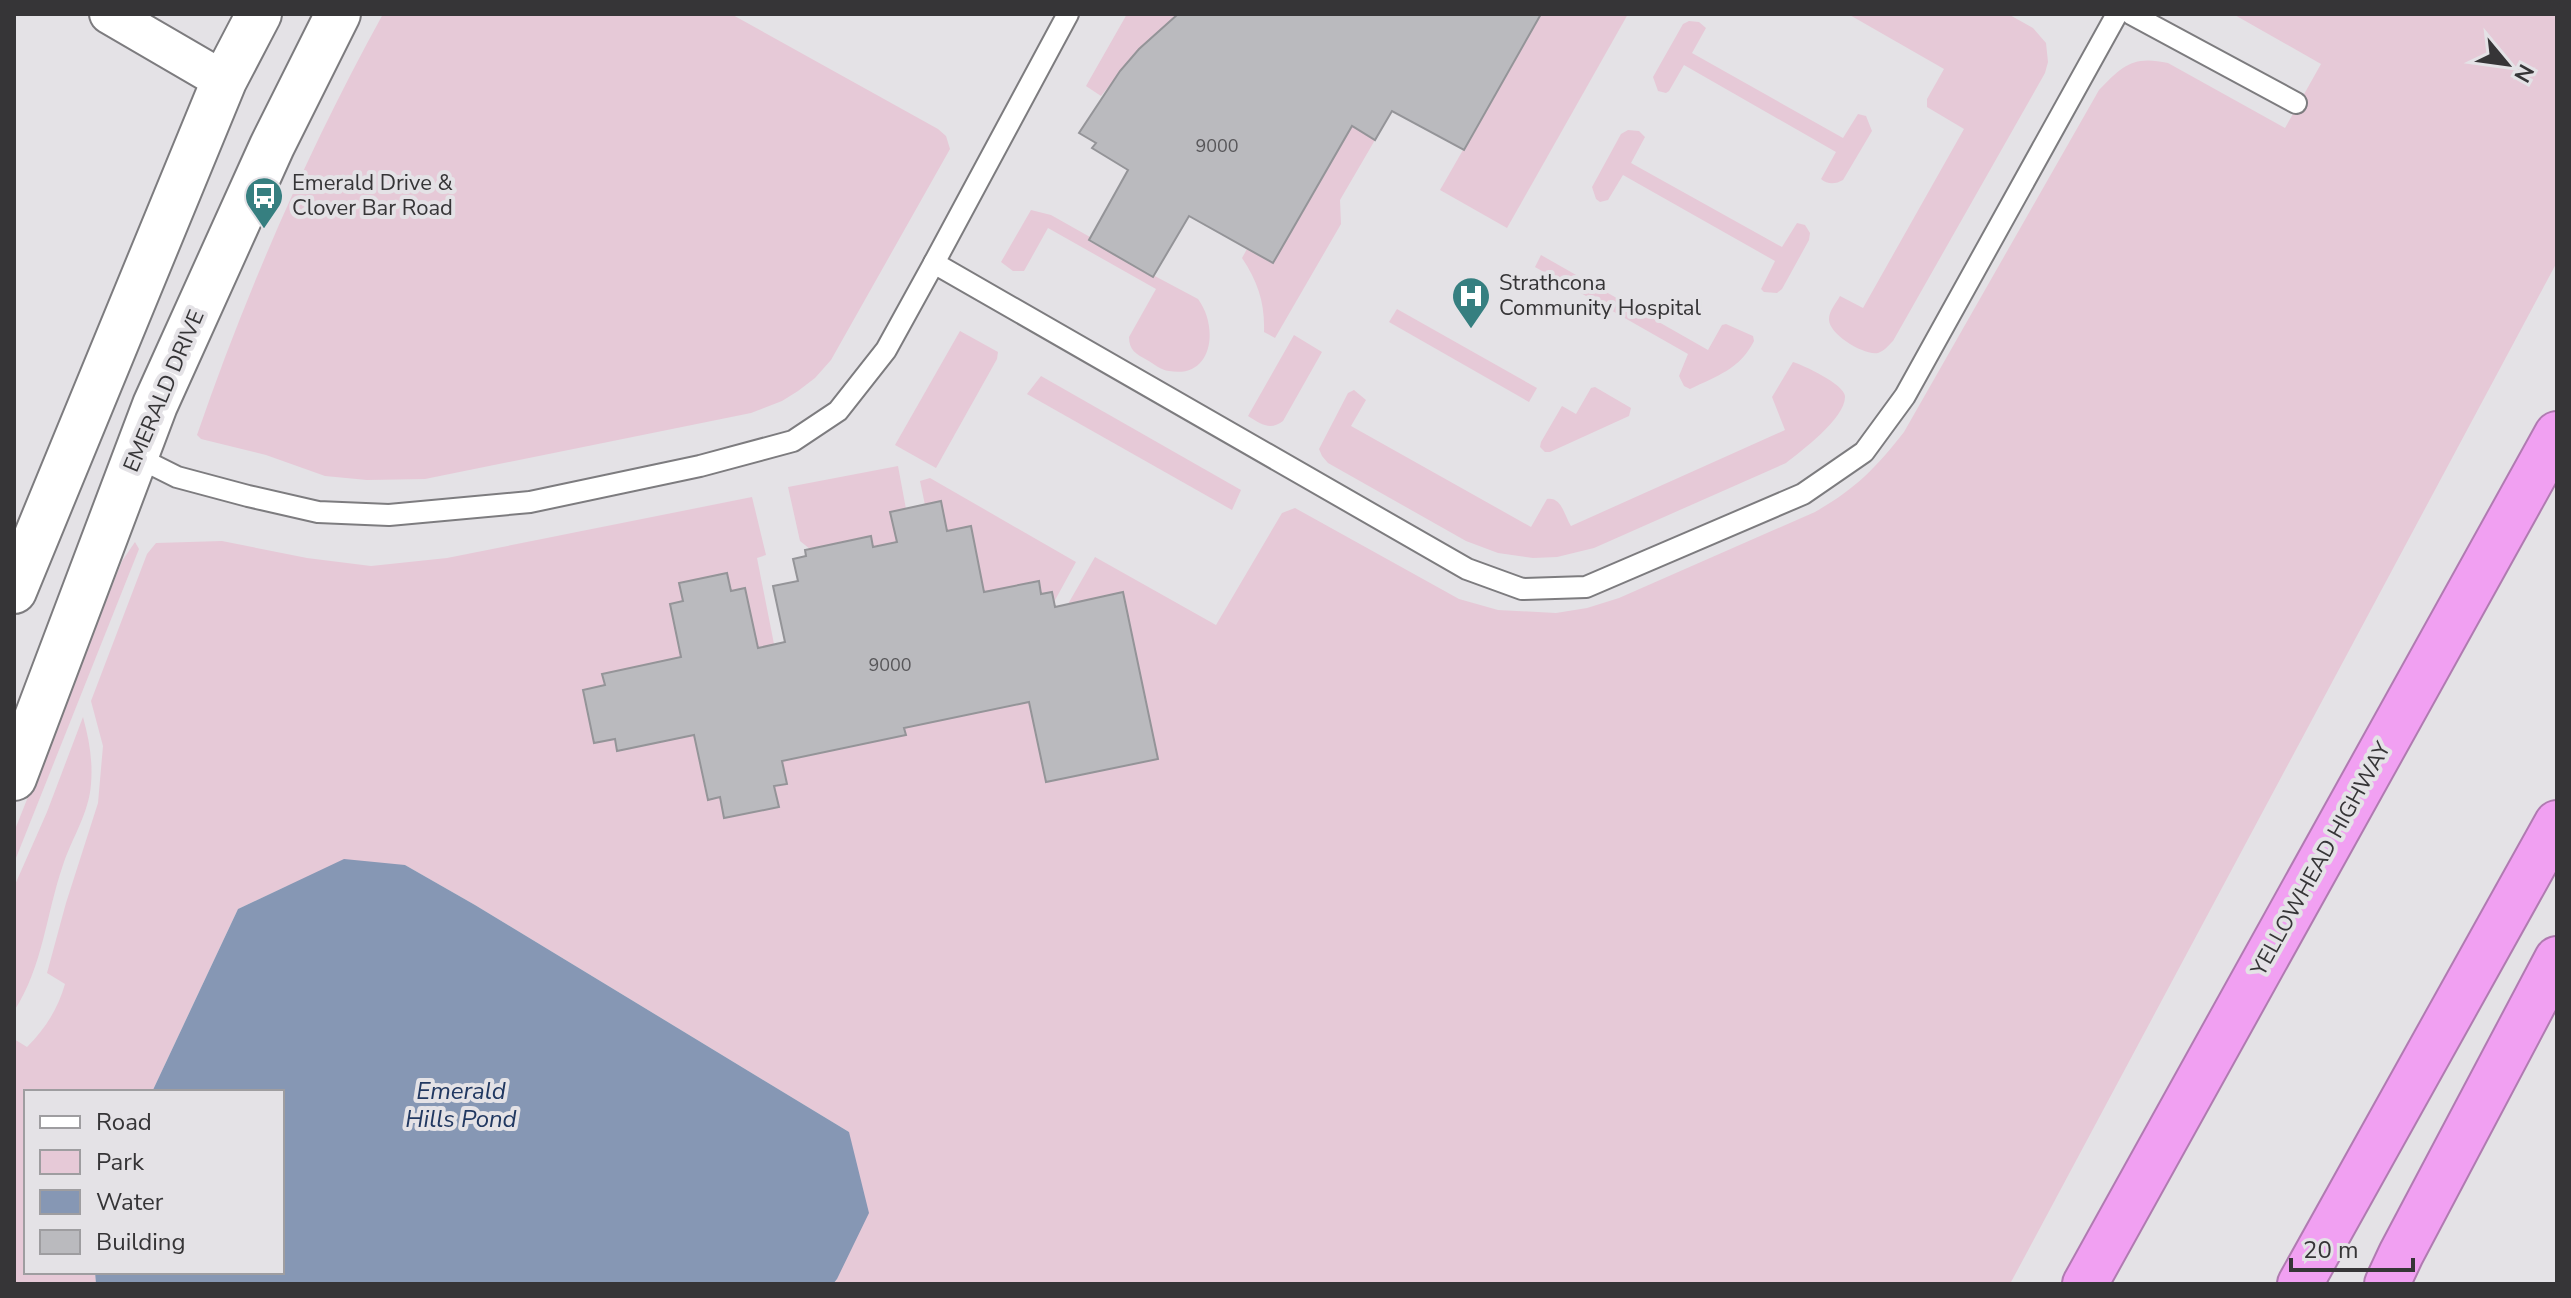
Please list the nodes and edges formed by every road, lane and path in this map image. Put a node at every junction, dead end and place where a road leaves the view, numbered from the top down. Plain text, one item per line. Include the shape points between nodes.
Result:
1 (109, 14) edge
2 (259, 14) edge
3 (338, 14) edge
4 (1068, 14) edge
5 (2117, 14) edge
6 (2131, 14) edge
7 (224, 81) junction
8 (2296, 103) dead end
9 (934, 263) junction
10 (2557, 434) edge
11 (135, 456) junction
12 (14, 591) edge
13 (14, 778) edge
14 (2557, 823) edge
15 (2557, 959) edge
16 (2085, 1284) edge
17 (2300, 1284) edge
18 (2387, 1284) edge

1 - 7 street
2 - 7 street
3 - 11 street, EMERALD DRIVE via 265,160
4 - 9 lane
5 - 9 lane via 1905,396 1864,452 1803,494 1586,587 1522,589 1467,569
6 - 8 lane
7 - 12 street
9 - 11 lane via 886,350 838,411 793,441 700,466 530,502 389,515 318,512 248,496 177,477
10 - 16 highway, YELLOWHEAD HIGHWAY
11 - 13 street, EMERALD DRIVE
14 - 17 highway
15 - 18 highway

